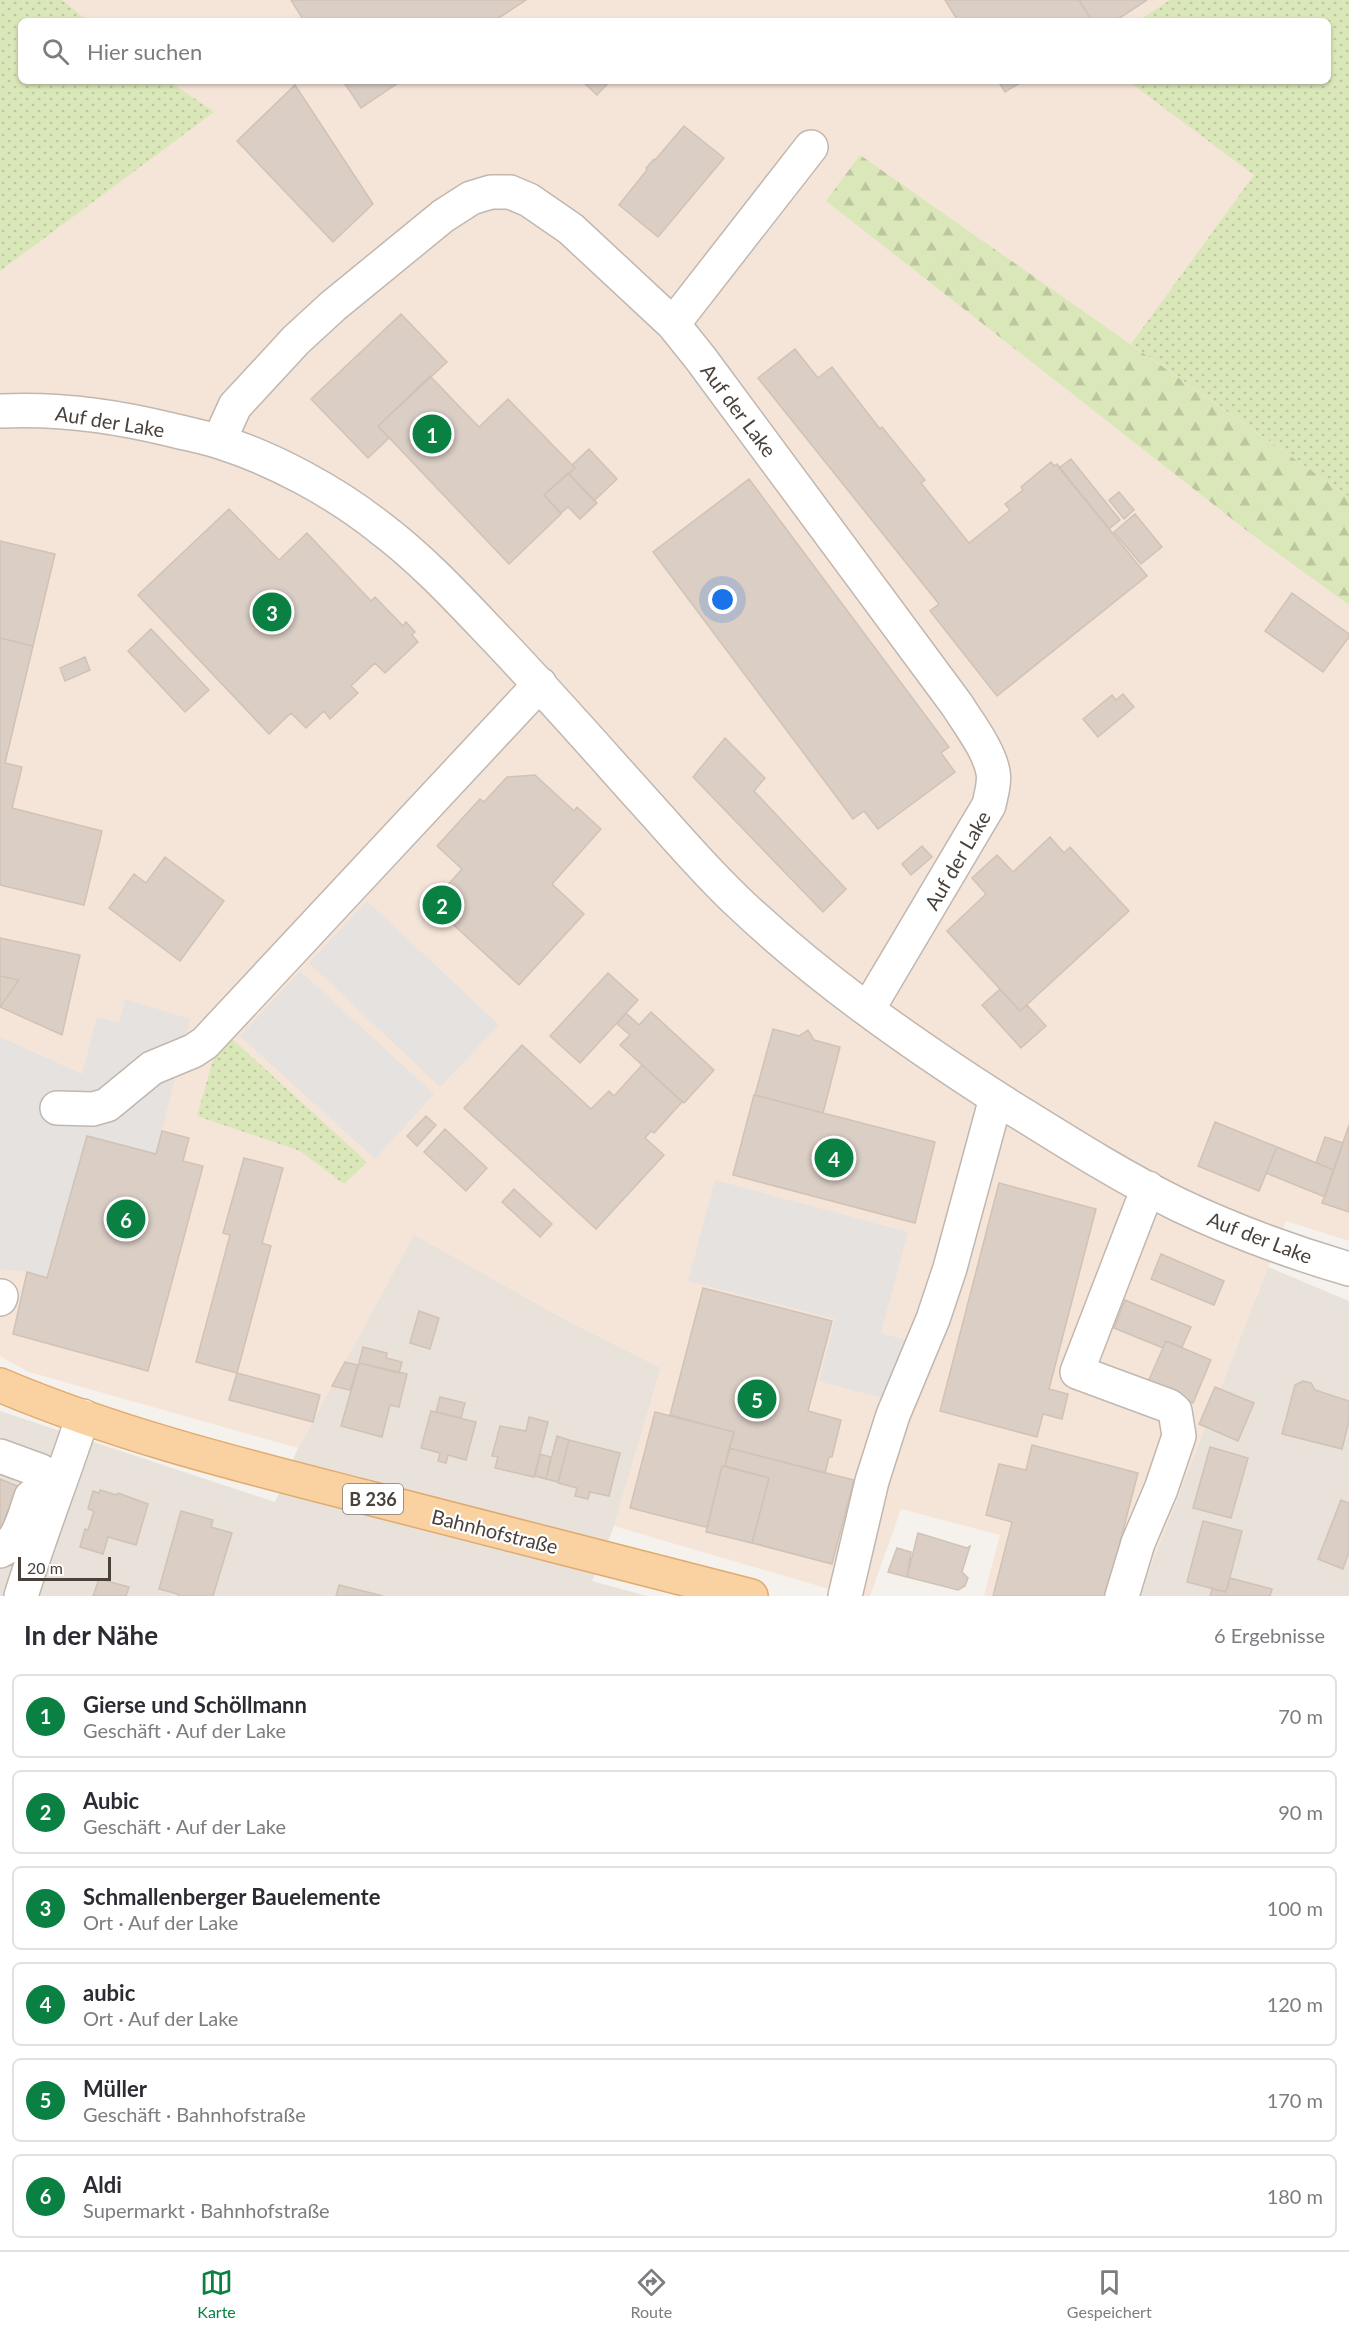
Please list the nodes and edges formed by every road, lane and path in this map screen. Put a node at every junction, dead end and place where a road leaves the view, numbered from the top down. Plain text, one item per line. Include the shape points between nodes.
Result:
1 (811, 147) dead end
2 (673, 324) junction
3 (0, 411) edge
4 (219, 441) junction
5 (540, 684) junction
6 (868, 1009) junction
7 (996, 1098) junction
8 (57, 1108) dead end
9 (1148, 1188) junction
10 (1349, 1269) edge
11 (0, 1385) edge
12 (77, 1414) junction
13 (0, 1456) edge
14 (41, 1471) junction
15 (0, 1551) edge
16 (21, 1596) edge
17 (751, 1596) edge
18 (845, 1596) edge
19 (1122, 1596) edge

1 - 2 street
2 - 4 street, Auf der Lake via 571,229 529,200 510,192 491,192 471,198 443,216 296,339 235,406
2 - 6 street, Auf der Lake via 957,705 980,741 993,772 989,805
3 - 4 street, Auf der Lake via 94,415
4 - 5 street, Auf der Lake via 305,480 379,526 441,580
5 - 6 street, Auf der Lake via 735,900 804,961
5 - 8 street via 205,1043 152,1068 107,1105
6 - 7 street, Auf der Lake
7 - 9 street, Auf der Lake
7 - 18 street via 950,1268 872,1481
9 - 10 street, Auf der Lake via 1245,1234
9 - 19 street via 1077,1372 1169,1406 1179,1423 1179,1436
11 - 12 main road, Bahnhofstraße / B 236
12 - 14 street
12 - 16 street
12 - 17 main road, Bahnhofstraße / B 236 via 160,1442 325,1487
13 - 14 street
14 - 15 street via 17,1535

